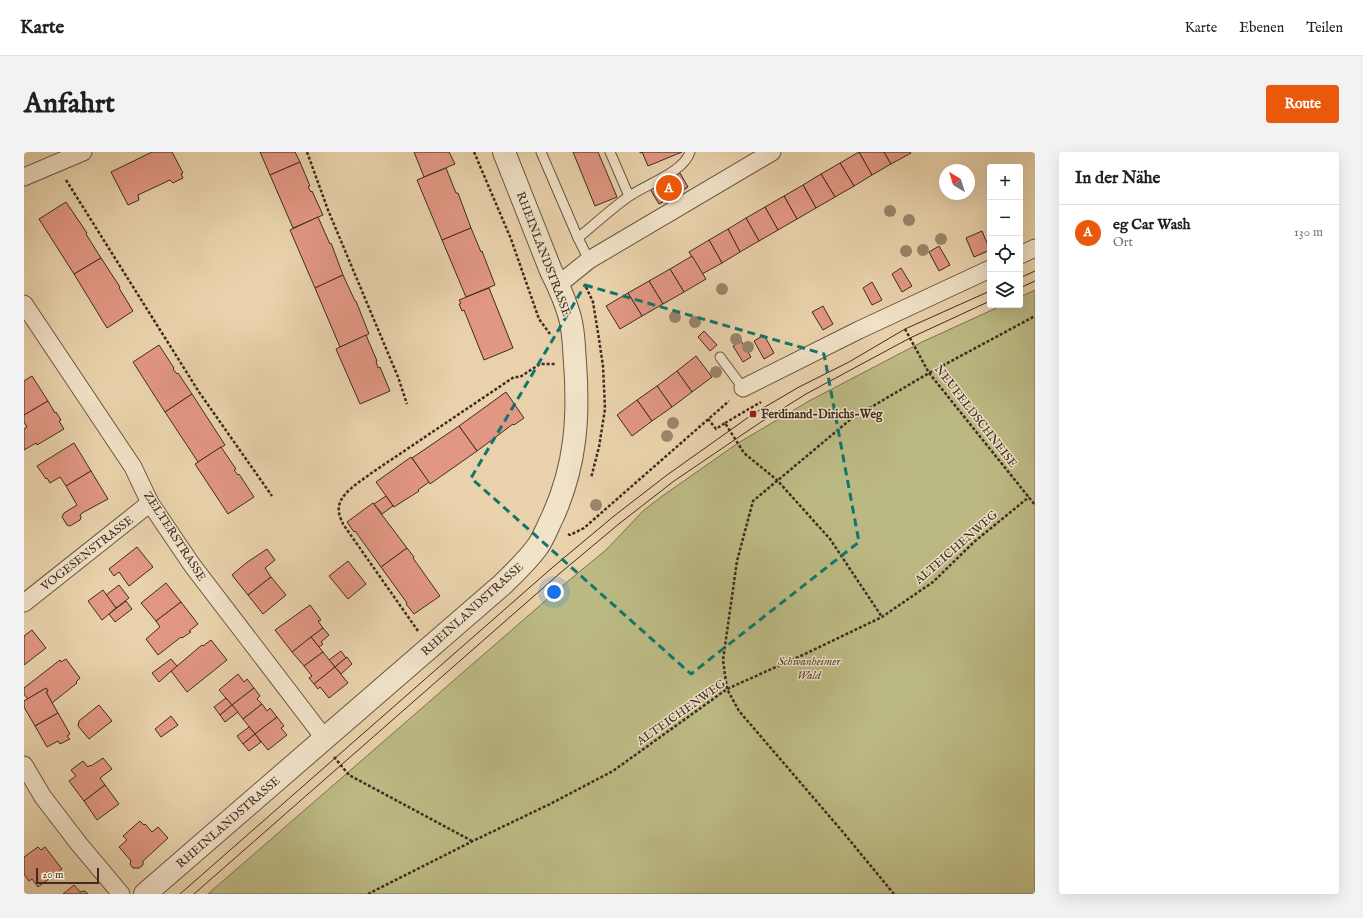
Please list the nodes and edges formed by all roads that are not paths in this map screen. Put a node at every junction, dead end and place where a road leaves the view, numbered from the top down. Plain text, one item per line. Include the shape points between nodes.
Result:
1 (83, 152) edge
2 (504, 152) edge
3 (541, 152) edge
4 (610, 152) edge
5 (690, 152) edge
6 (772, 152) edge
7 (24, 177) edge
8 (629, 196) junction
9 (578, 238) junction
10 (1035, 248) edge
11 (1023, 254) edge
12 (589, 260) junction
13 (987, 270) edge
14 (558, 285) junction
15 (24, 304) edge
16 (720, 357) dead end
17 (743, 388) joint
18 (150, 503) junction
19 (24, 603) edge
20 (329, 747) junction
21 (24, 765) edge
22 (121, 894) edge
23 (145, 894) edge

1 - 7 street
2 - 14 street, RHEINLANDSTRASSE
3 - 9 lane
4 - 8 lane
5 - 8 lane via 688,158 675,170
6 - 12 street
8 - 9 lane
9 - 12 lane
10 - 11 street
12 - 14 street
13 - 17 street
14 - 20 street, RHEINLANDSTRASSE via 572,327 577,398 576,437 561,499 549,526 525,563 429,647
15 - 18 street, ZELTERSTRASSE via 133,467
16 - 17 lane
18 - 19 street, VOGESENSTRASSE
18 - 20 street, ZELTERSTRASSE via 192,565
20 - 23 street, RHEINLANDSTRASSE
21 - 22 street via 48,803

